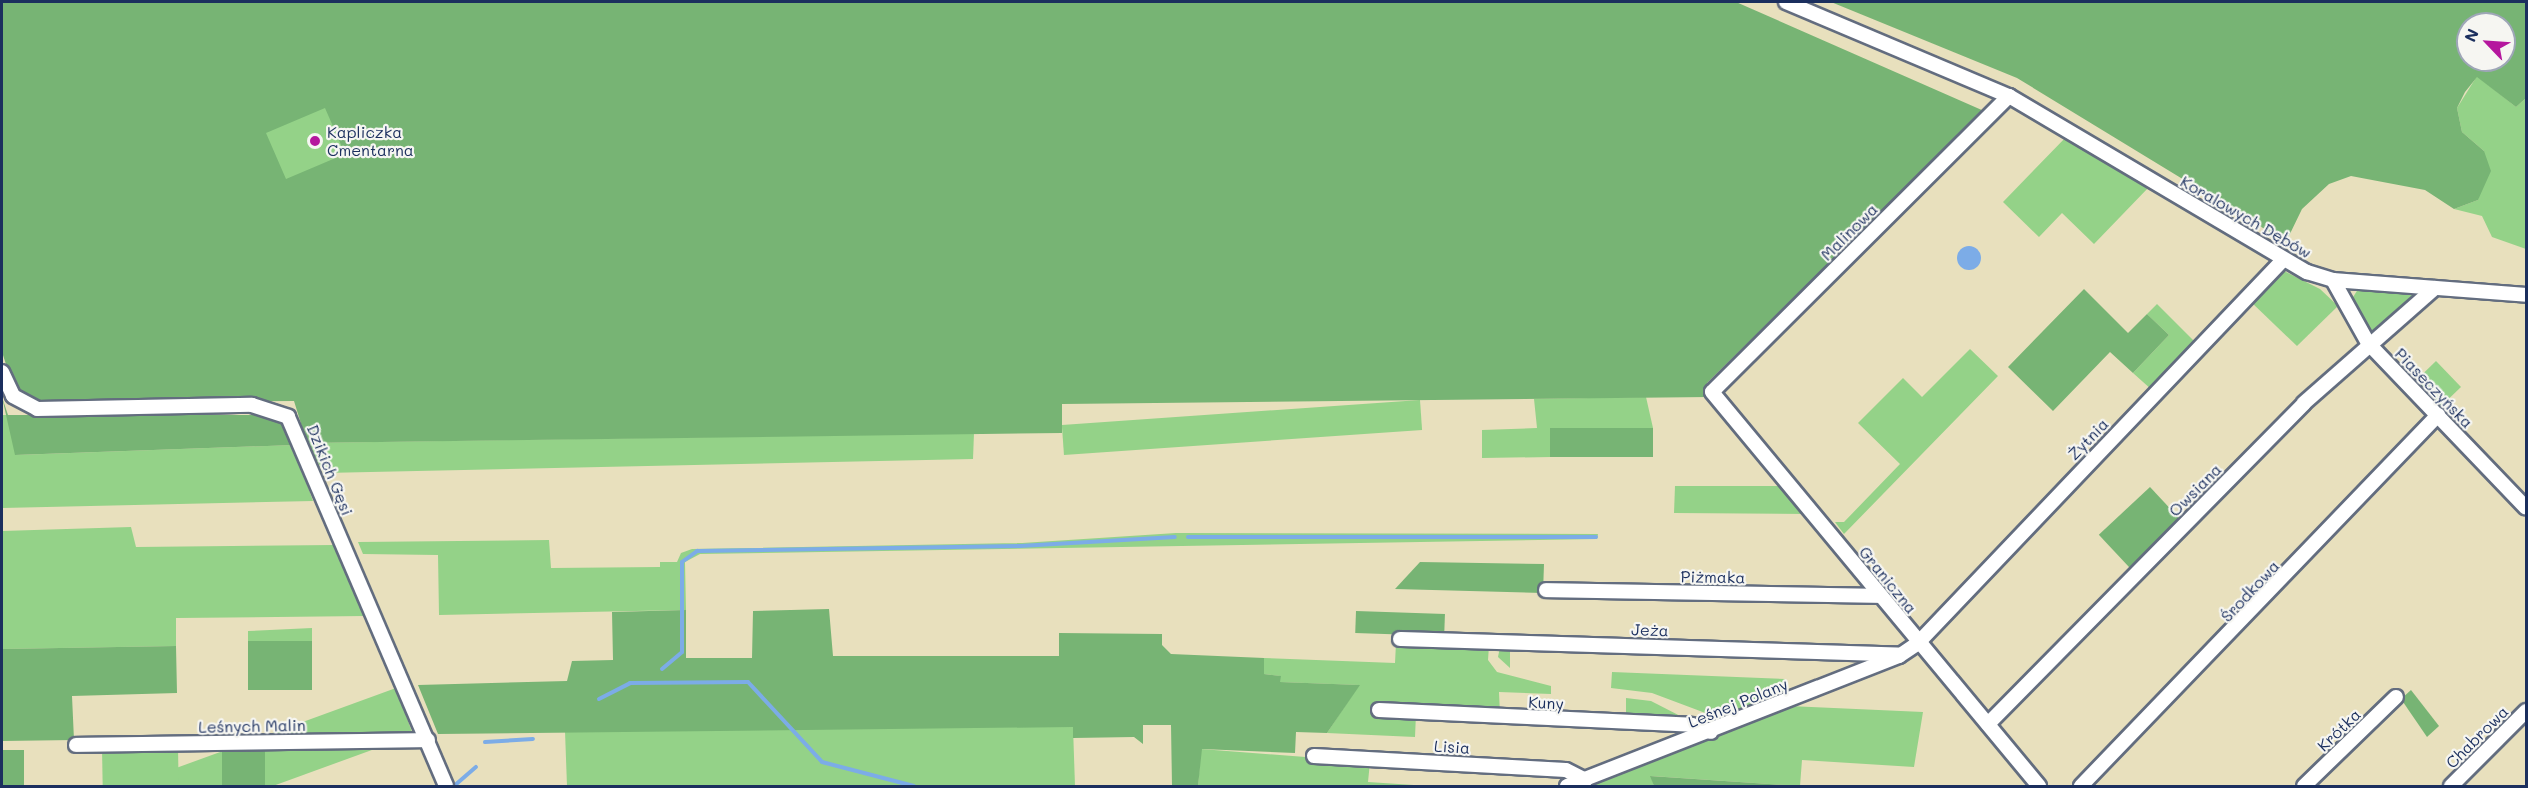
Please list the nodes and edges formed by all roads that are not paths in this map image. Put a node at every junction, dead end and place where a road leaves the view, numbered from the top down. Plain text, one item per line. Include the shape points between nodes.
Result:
1 (1786, 2) edge
2 (2009, 96) junction
3 (2283, 260) junction
4 (2333, 280) junction
5 (2434, 288) junction
6 (2526, 295) edge
7 (2368, 343) junction
8 (2, 372) edge
9 (1712, 392) joint
10 (2438, 415) junction
11 (2526, 508) edge
12 (1546, 590) dead end
13 (1879, 596) junction
14 (1400, 639) dead end
15 (1918, 643) junction
16 (1899, 656) junction
17 (2397, 697) dead end
18 (1379, 710) dead end
19 (2526, 711) edge
20 (1988, 724) junction
21 (1711, 732) junction
22 (428, 740) junction
23 (76, 745) dead end
24 (1314, 756) dead end
25 (1586, 780) junction
26 (446, 786) edge
27 (1567, 786) edge
28 (2039, 786) edge
29 (2082, 786) edge
30 (2304, 786) edge
31 (2451, 786) edge

1 - 2 street, Koralowych Dębów
2 - 3 street, Koralowych Dębów
2 - 9 street, Malinowa
3 - 4 street, Koralowych Dębów
3 - 15 street, Żytnia
4 - 5 street, Koralowych Dębów
4 - 7 street, Piaseczyńska
5 - 6 street, Koralowych Dębów
5 - 7 street, Owsiana
7 - 10 street, Piaseczyńska
7 - 20 street, Owsiana
8 - 22 street, Dzikich Gęsi via 13,396 37,409 252,405 288,417
9 - 13 street, Graniczna
10 - 11 street, Piaseczyńska
10 - 29 street, Środkowa
12 - 13 street, Piżmaka
13 - 15 street, Graniczna
14 - 16 street, Jeża
15 - 16 street, Leśnej Polany
15 - 20 street, Graniczna
16 - 21 street, Leśnej Polany
17 - 30 street, Krótka
18 - 21 street, Kuny via 1692,725
19 - 31 street, Chabrowa
20 - 28 street, Graniczna
21 - 25 street, Leśnej Polany
22 - 23 street, Leśnych Malin
22 - 26 street, Dzikich Gęsi
24 - 25 street, Lisia via 1566,770
25 - 27 street, Leśnej Polany

